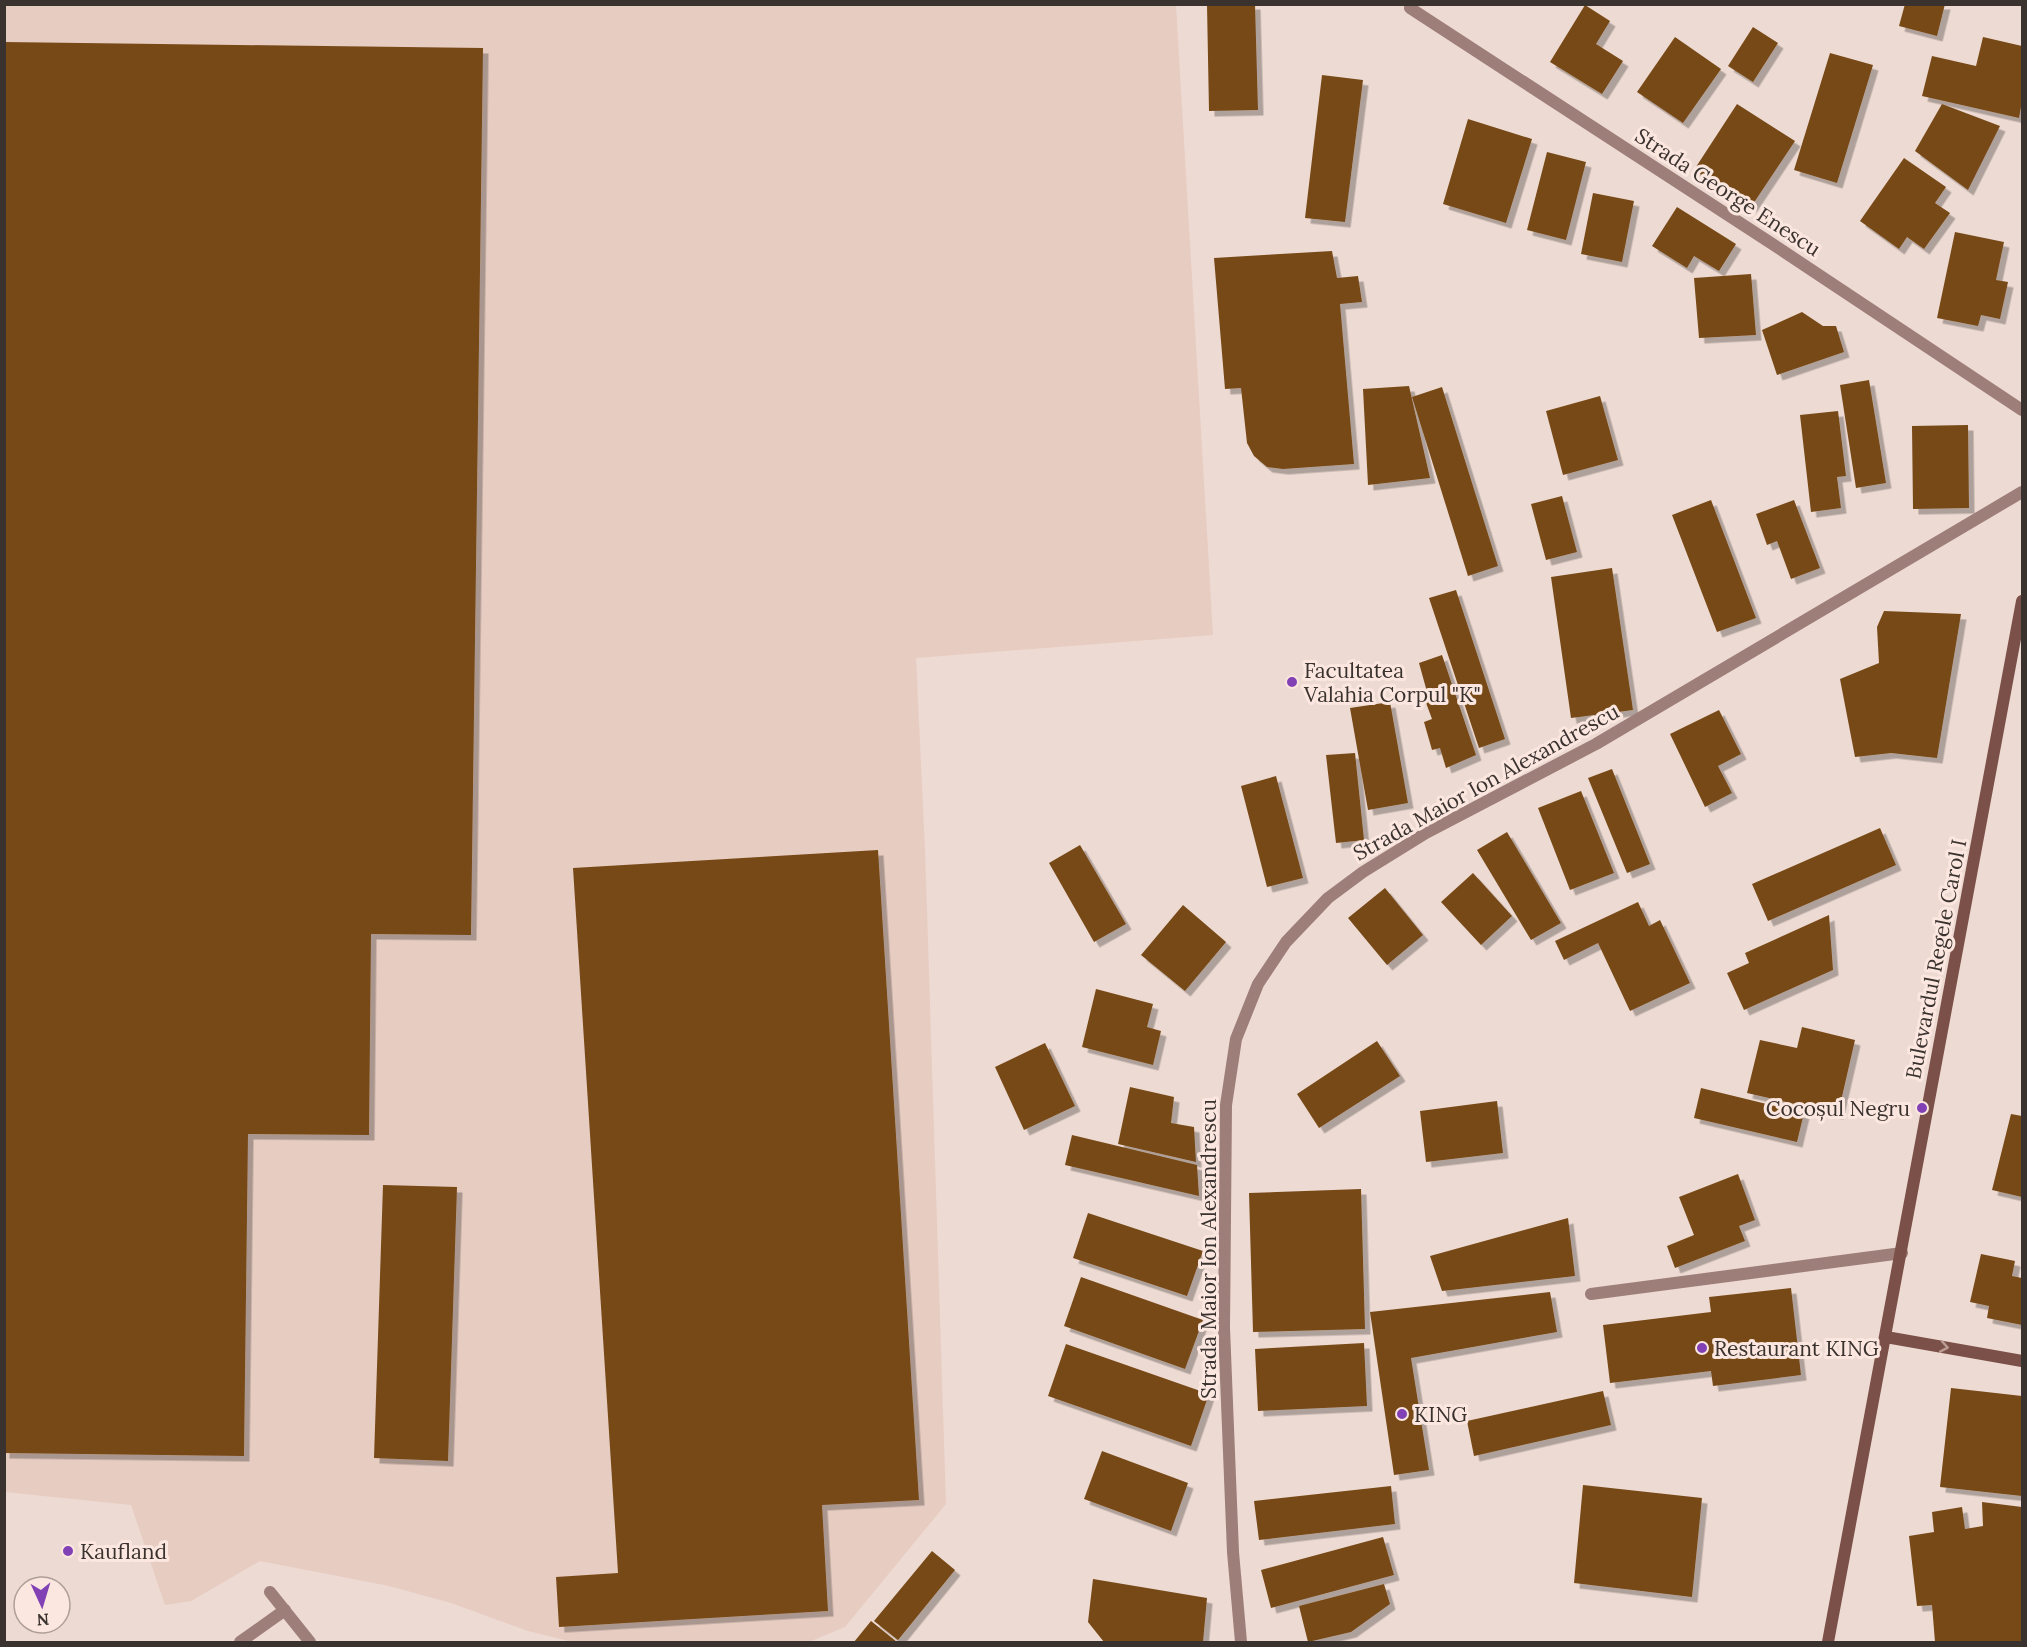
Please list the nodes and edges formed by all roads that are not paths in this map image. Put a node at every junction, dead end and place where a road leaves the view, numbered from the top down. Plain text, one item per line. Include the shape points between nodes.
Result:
1 (1410, 8) dead end
2 (2022, 410) edge
3 (2022, 492) edge
4 (2022, 602) edge
5 (1902, 1253) junction
6 (1591, 1294) dead end
7 (1886, 1337) junction
8 (2022, 1361) edge
9 (270, 1592) dead end
10 (285, 1610) junction
11 (240, 1642) edge
12 (310, 1642) edge
13 (1241, 1642) edge
14 (1828, 1642) edge

1 - 2 street, Strada George Enescu
3 - 13 street, Strada Maior Ion Alexandrescu via 1596,744 1426,833 1328,898 1286,942 1258,984 1236,1040 1226,1105 1224,1340
4 - 5 main road, Bulevardul Regele Carol I
5 - 6 street
5 - 7 main road, Bulevardul Regele Carol I
7 -> 8 main road
7 - 14 main road, Bulevardul Regele Carol I
9 - 10 street
10 - 11 street
10 - 12 street

